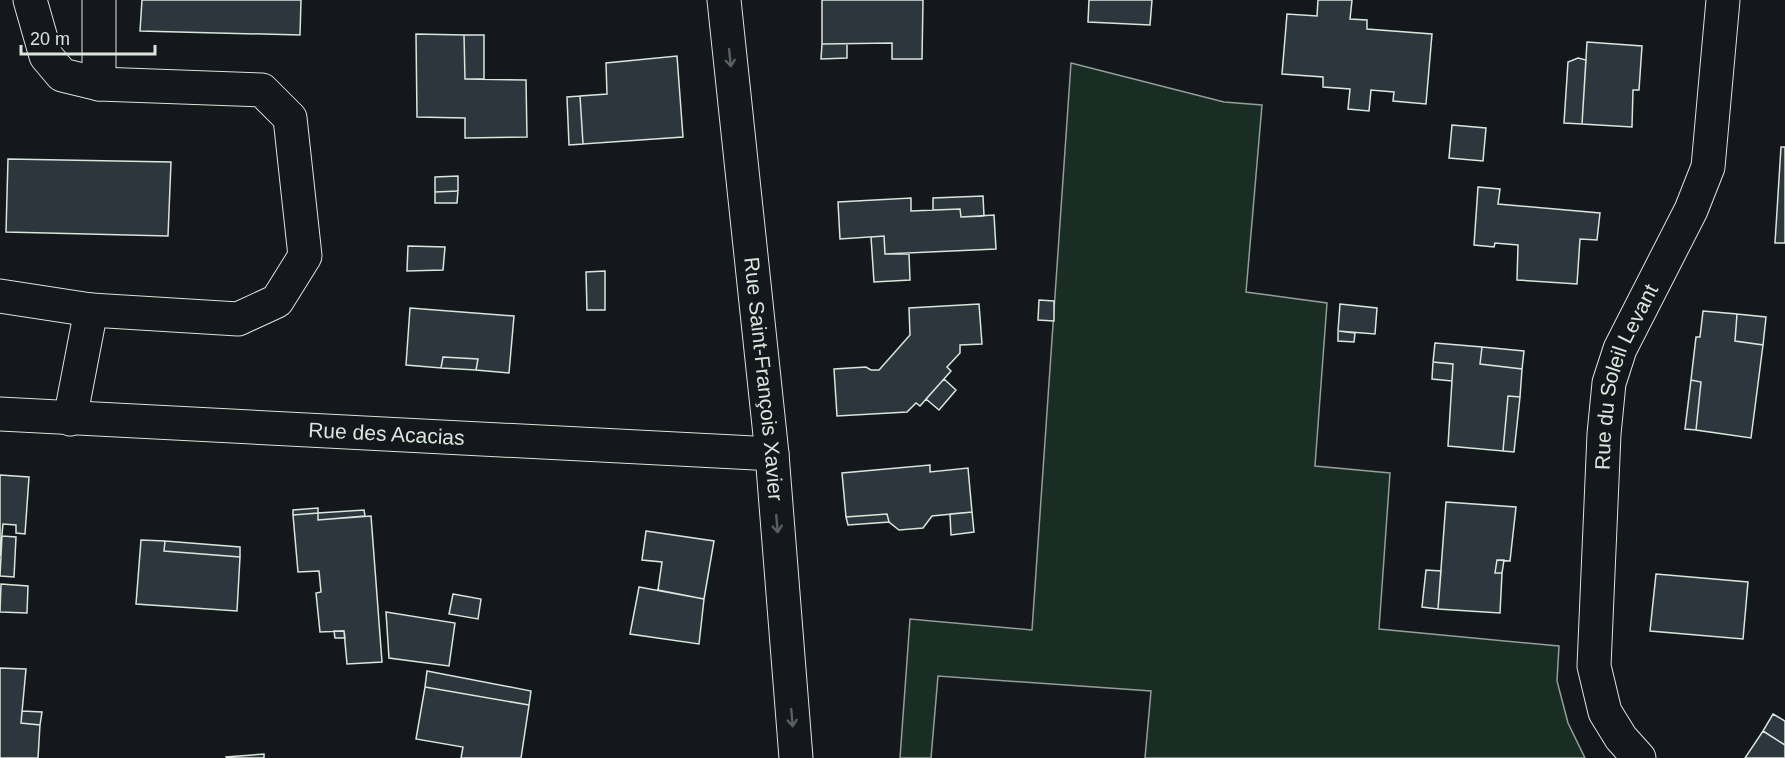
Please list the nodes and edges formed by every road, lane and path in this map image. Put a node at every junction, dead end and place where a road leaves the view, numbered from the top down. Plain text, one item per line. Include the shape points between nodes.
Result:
1 (30, 0) edge
2 (99, 0) edge
3 (724, 0) edge
4 (1723, 0) edge
5 (99, 84) junction
6 (0, 296) edge
7 (91, 310) junction
8 (0, 414) edge
9 (70, 418) junction
10 (772, 454) junction
11 (796, 758) edge
12 (1639, 758) edge

1 - 5 street via 46,56 62,75
2 - 5 street
3 -> 10 street, Rue Saint-François Xavier
4 - 12 street, Rue du Soleil Levant via 1708,167 1691,210 1620,350 1609,383 1594,666 1605,712
5 - 7 street via 262,90 290,118 305,256 277,301 238,319
6 - 7 street
7 - 9 street
8 - 9 street, Rue des Acacias
9 - 10 street, Rue des Acacias
10 -> 11 street, Rue Saint-François Xavier

